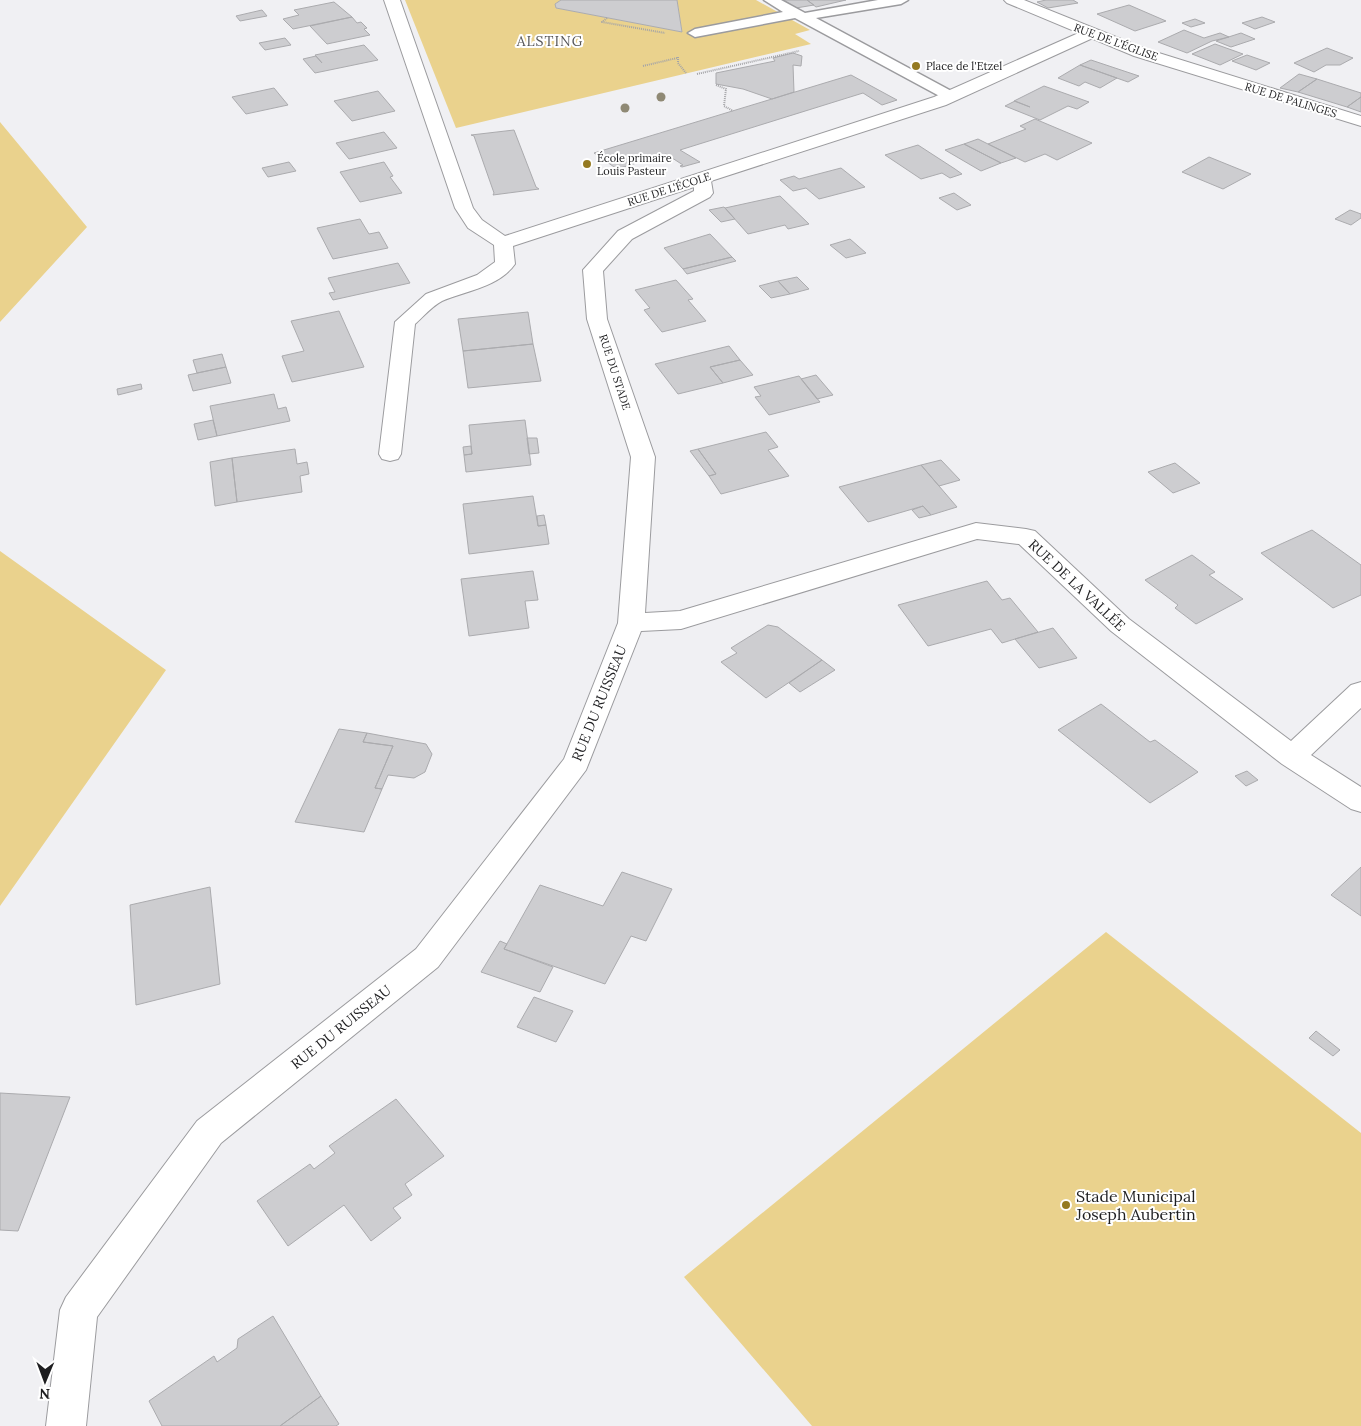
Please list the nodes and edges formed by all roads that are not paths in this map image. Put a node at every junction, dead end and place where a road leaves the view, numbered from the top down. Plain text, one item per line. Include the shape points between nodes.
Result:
1 (392, 0) edge
2 (772, 0) edge
3 (901, 0) edge
4 (1012, 0) edge
5 (801, 15) junction
6 (695, 33) road end
7 (1089, 34) junction
8 (1221, 79) joint
9 (950, 96) junction
10 (1361, 121) edge
11 (701, 179) junction
12 (503, 244) junction
13 (390, 454) dead end
14 (631, 623) junction
15 (1361, 692) edge
16 (1292, 757) junction
17 (1361, 800) edge
18 (66, 1426) edge

1 - 12 street via 464,208 475,224
2 - 5 lane
3 - 5 lane
4 - 7 street, RUE DE L'ÉGLISE
5 - 6 lane
5 - 9 lane
7 - 8 street, RUE DE L'ÉGLISE
7 - 9 street, RUE DE L'ÉCOLE
8 - 10 street, RUE DE PALINGES
9 - 11 street, RUE DE L'ÉCOLE
11 - 12 street, RUE DE L'ÉCOLE
11 - 14 street, RUE DU STADE via 704,193 625,235 593,270 597,319 643,457
12 - 13 street via 505,264 484,279 433,298 405,322
14 - 16 street, RUE DE LA VALLÉE via 681,620 976,531 1026,538 1120,626
14 - 18 street, RUE DU RUISSEAU via 576,763 427,958 209,1132 79,1310
15 - 16 street
16 - 17 street, RUE DE LA VALLÉE

